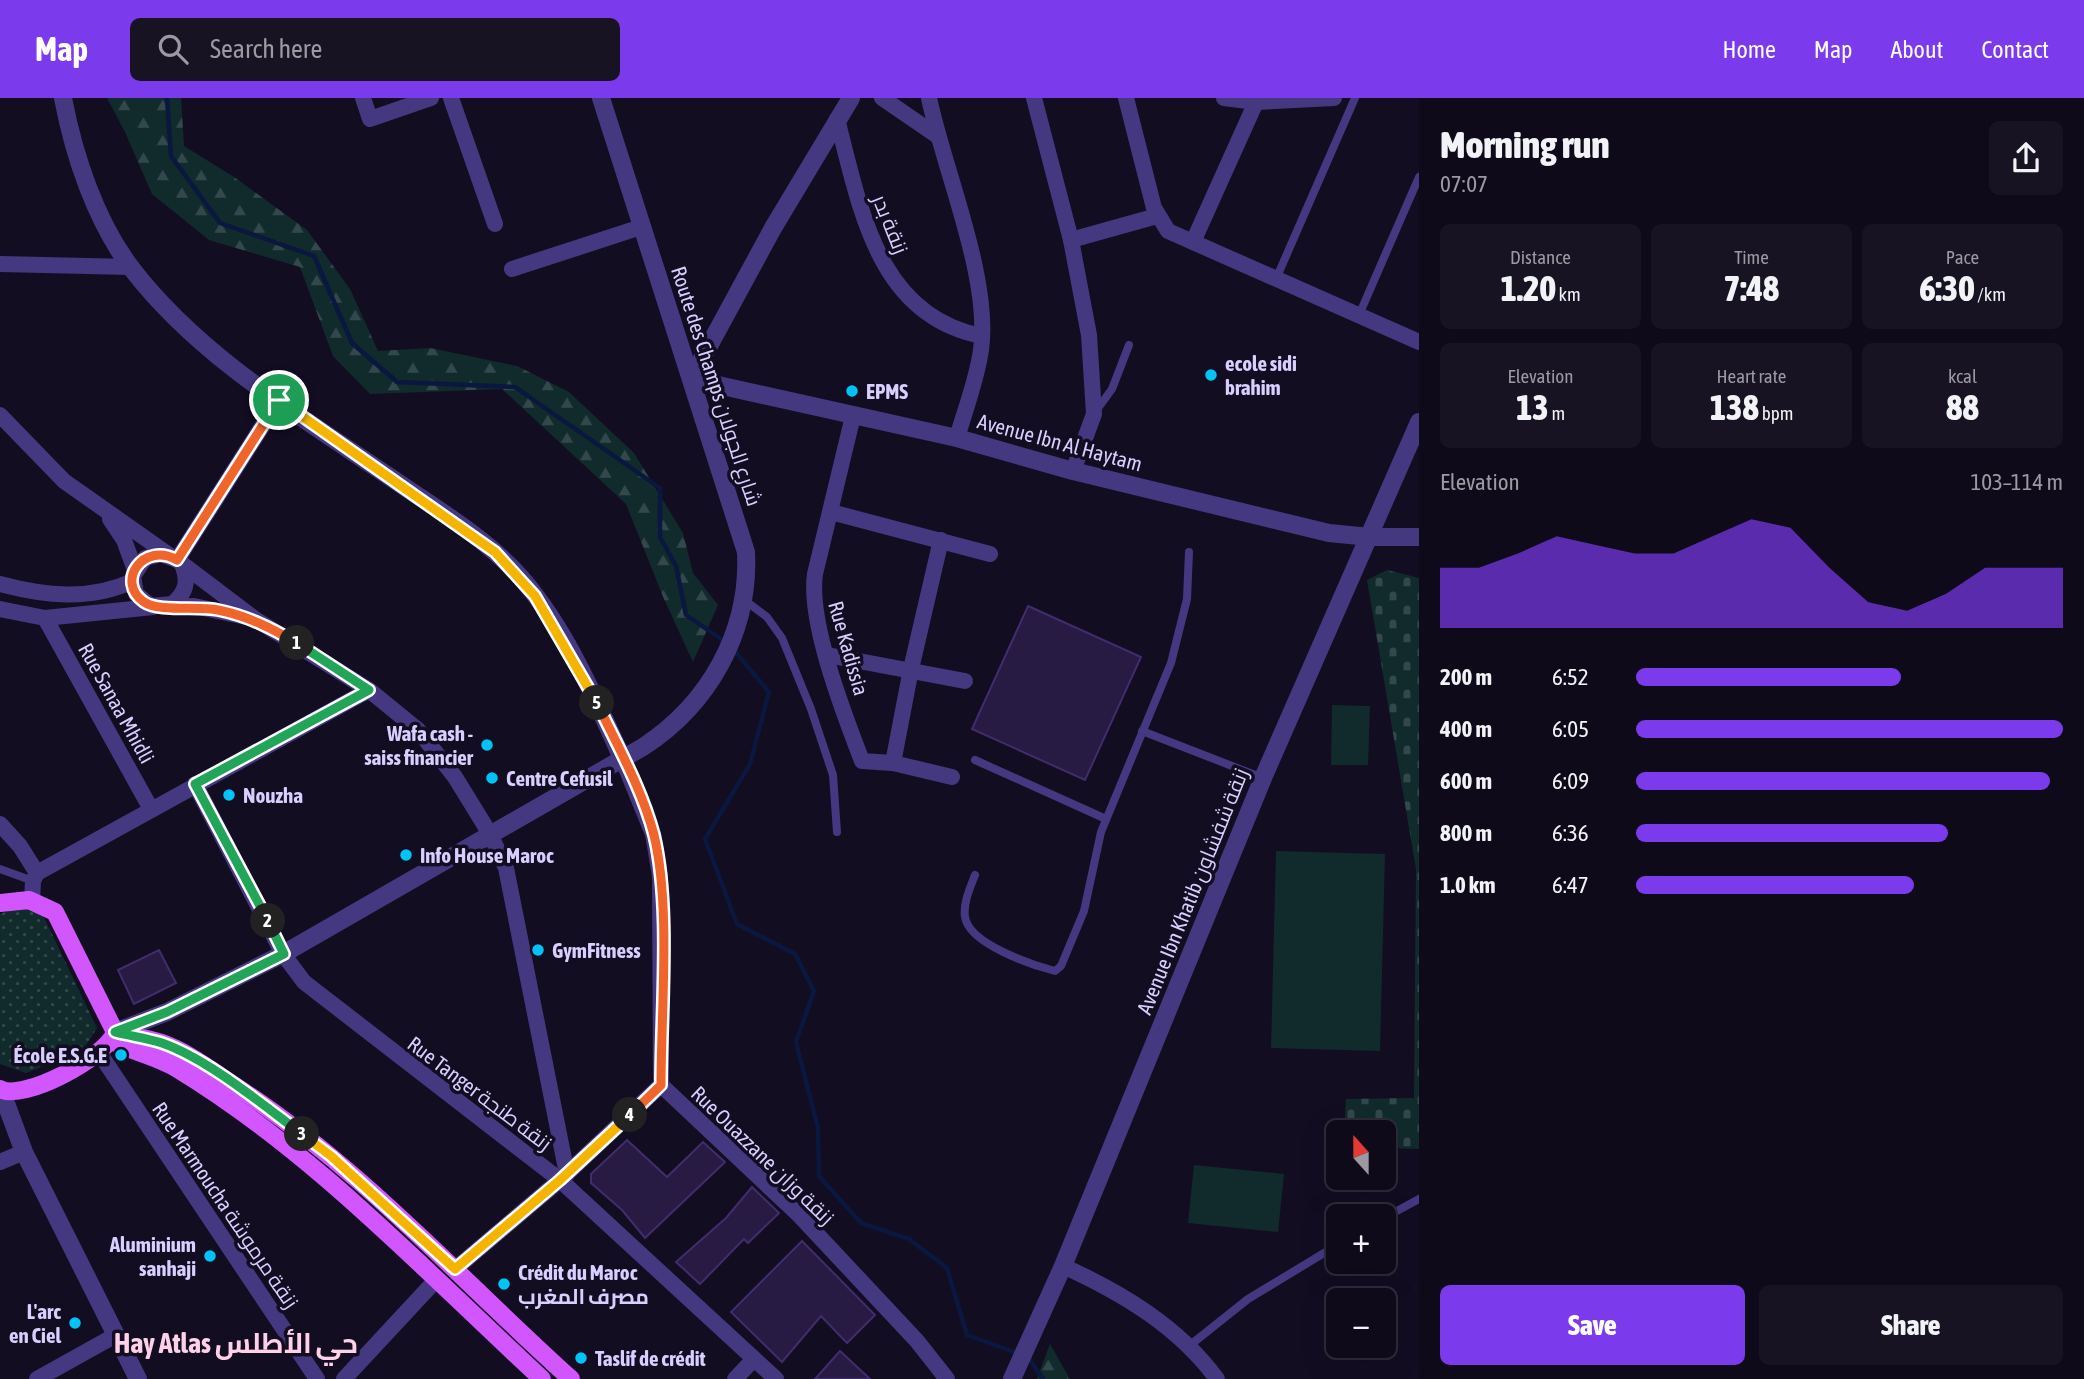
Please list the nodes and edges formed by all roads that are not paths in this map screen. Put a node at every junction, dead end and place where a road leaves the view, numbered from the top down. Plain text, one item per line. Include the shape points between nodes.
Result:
1 (63, 98) edge
2 (363, 98) edge
3 (431, 98) edge
4 (451, 98) edge
5 (601, 98) edge
6 (851, 98) edge
7 (882, 98) edge
8 (929, 98) edge
9 (1034, 98) edge
10 (1126, 98) edge
11 (1224, 98) edge
12 (1334, 98) edge
13 (1355, 98) edge
14 (1256, 102) junction
15 (837, 119) junction
16 (936, 135) junction
17 (1419, 177) edge
18 (1157, 216) junction
19 (495, 224) dead end
20 (641, 228) junction
21 (1071, 240) junction
22 (1193, 242) junction
23 (0, 264) edge
24 (131, 267) junction
25 (512, 269) dead end
26 (1276, 279) junction
27 (1359, 315) junction
28 (982, 336) junction
29 (1419, 342) edge
30 (1129, 345) dead end
31 (691, 379) junction
32 (279, 400) junction
33 (1094, 414) junction
34 (0, 415) edge
35 (853, 416) junction
36 (1419, 422) edge
37 (957, 438) junction
38 (1073, 471) junction
39 (101, 509) junction
40 (831, 512) junction
41 (1370, 537) junction
42 (941, 540) junction
43 (1414, 540) edge
44 (1189, 552) dead end
45 (990, 554) dead end
46 (176, 561) junction
47 (134, 576) junction
48 (0, 584) edge
49 (741, 606) junction
50 (161, 607) junction
51 (0, 609) edge
52 (45, 618) junction
53 (255, 620) junction
54 (827, 655) junction
55 (911, 668) junction
56 (965, 681) dead end
57 (369, 690) junction
58 (1142, 731) junction
59 (622, 758) junction
60 (975, 760) dead end
61 (893, 763) junction
62 (952, 777) dead end
63 (1263, 778) junction
64 (195, 784) junction
65 (151, 809) junction
66 (1106, 819) junction
67 (0, 824) edge
68 (837, 832) dead end
69 (491, 834) junction
70 (0, 869) edge
71 (975, 875) dead end
72 (35, 877) junction
73 (32, 901) junction
74 (0, 903) edge
75 (284, 954) junction
76 (109, 1042) junction
77 (661, 1085) junction
78 (1, 1089) edge
79 (24, 1152) junction
80 (0, 1162) edge
81 (563, 1177) junction
82 (1419, 1199) edge
83 (1396, 1211) edge
84 (1326, 1252) edge
85 (1063, 1266) junction
86 (455, 1269) junction
87 (436, 1280) junction
88 (116, 1335) junction
89 (1189, 1346) junction
90 (754, 1359) junction
91 (37, 1379) edge
92 (138, 1379) edge
93 (317, 1379) edge
94 (344, 1379) edge
95 (541, 1379) edge
96 (570, 1379) edge
97 (735, 1379) edge
98 (776, 1379) edge
99 (947, 1379) edge
100 (1012, 1379) edge
101 (1217, 1379) edge

1 - 24 street via 88,186
2 - 3 street via 370,119
4 - 19 street
5 - 20 street, Route des Champs شارع الجولان
6 - 15 street
7 - 16 street
8 - 16 street
9 - 21 street
10 - 18 street
11 - 14 street
12 - 14 street
13 - 26 lane
14 - 22 street
15 - 28 street, زنقة بدر via 881,261 900,288 935,321
15 - 31 street
16 - 28 street via 971,254
17 - 27 lane
18 - 21 street
18 - 22 street via 1168,231
20 - 25 street
20 - 31 street, Route des Champs شارع الجولان
21 - 33 street via 1087,323
22 - 26 street
23 - 24 street
24 - 32 street via 183,324
26 - 27 street
27 - 29 street
28 - 37 street
30 - 33 lane via 1112,389
31 - 35 street, Avenue Ibn Al Haytam
31 - 49 street, Route des Champs شارع الجولان via 741,532 747,571
32 - 46 street
32 - 59 street via 461,526 515,572 560,634
33 - 38 street
34 - 39 street via 64,481
35 - 37 street, Avenue Ibn Al Haytam
35 - 40 street, Rue Kadissia
36 - 41 street, Avenue Ibn Khatib زنقة شفشاون
37 - 38 street, Avenue Ibn Al Haytam
38 - 41 street, Avenue Ibn Al Haytam via 1329,533
39 - 46 street
39 - 47 street via 117,528
40 - 42 street
40 - 54 street, Rue Kadissia via 813,591
41 - 43 street, Avenue Ibn Al Haytam
41 - 63 street, Avenue Ibn Khatib زنقة شفشاون
42 - 45 street
42 - 55 street
44 - 58 lane via 1181,632
46 - 47 street via 153,555 139,563
46 - 50 street via 186,584 184,592
46 - 53 street
47 - 48 street via 98,595
47 - 50 street via 140,599
49 - 59 street, Route des Champs شارع الجولان via 708,687 666,732
49 - 68 lane via 767,617 782,638 833,775
50 - 52 street
50 - 53 street via 194,606
51 - 52 street
52 - 65 street, Rue Sanaa Mhidli
53 - 57 street
54 - 55 street
54 - 61 street, Rue Kadissia via 862,761
55 - 56 street
55 - 61 street
57 - 64 street
57 - 69 street via 437,752
58 - 63 lane
58 - 66 lane
59 - 69 street, Route des Champs شارع الجولان
59 - 77 street, Rue Ouazzane زنقة وزان via 653,834 660,876
60 - 66 lane
61 - 62 street, Rue Kadissia
63 - 85 street, Avenue Ibn Khatib زنقة شفشاون
64 - 65 street
64 - 75 street, Rue Tanger زنقة طنجة
65 - 72 street
66 - 71 lane via 1080,924 1066,960 1055,971 1021,962 968,926 967,895
67 - 72 street via 20,846
69 - 75 street, Route des Champs شارع الجولان
69 - 81 street via 510,885
70 - 72 lane
72 - 73 street
73 - 74 main road
73 - 76 main road via 55,912
75 - 76 street, Route des Champs شارع الجولان
75 - 81 street, Rue Tanger زنقة طنجة via 317,994
76 - 78 main road via 22,1091
76 - 86 main road via 161,1043 255,1099 331,1156
76 - 87 main road via 175,1067 290,1150
76 - 93 street, Rue Marmoucha زنقة مرموشة
77 - 81 street
77 - 99 street, Rue Ouazzane زنقة وزان via 799,1215
78 - 79 street
79 - 80 street
79 - 88 street
81 - 86 street
81 - 90 street, Rue Tanger زنقة طنجة
82 - 83 lane
84 - 89 lane via 1248,1299
85 - 89 street via 1118,1294
85 - 100 street, Avenue Ibn Khatib زنقة شفشاون
86 - 96 main road
87 - 94 street
87 - 95 main road
88 - 91 street
88 - 92 street
89 - 101 street
90 - 97 street
90 - 98 street, Rue Tanger زنقة طنجة

